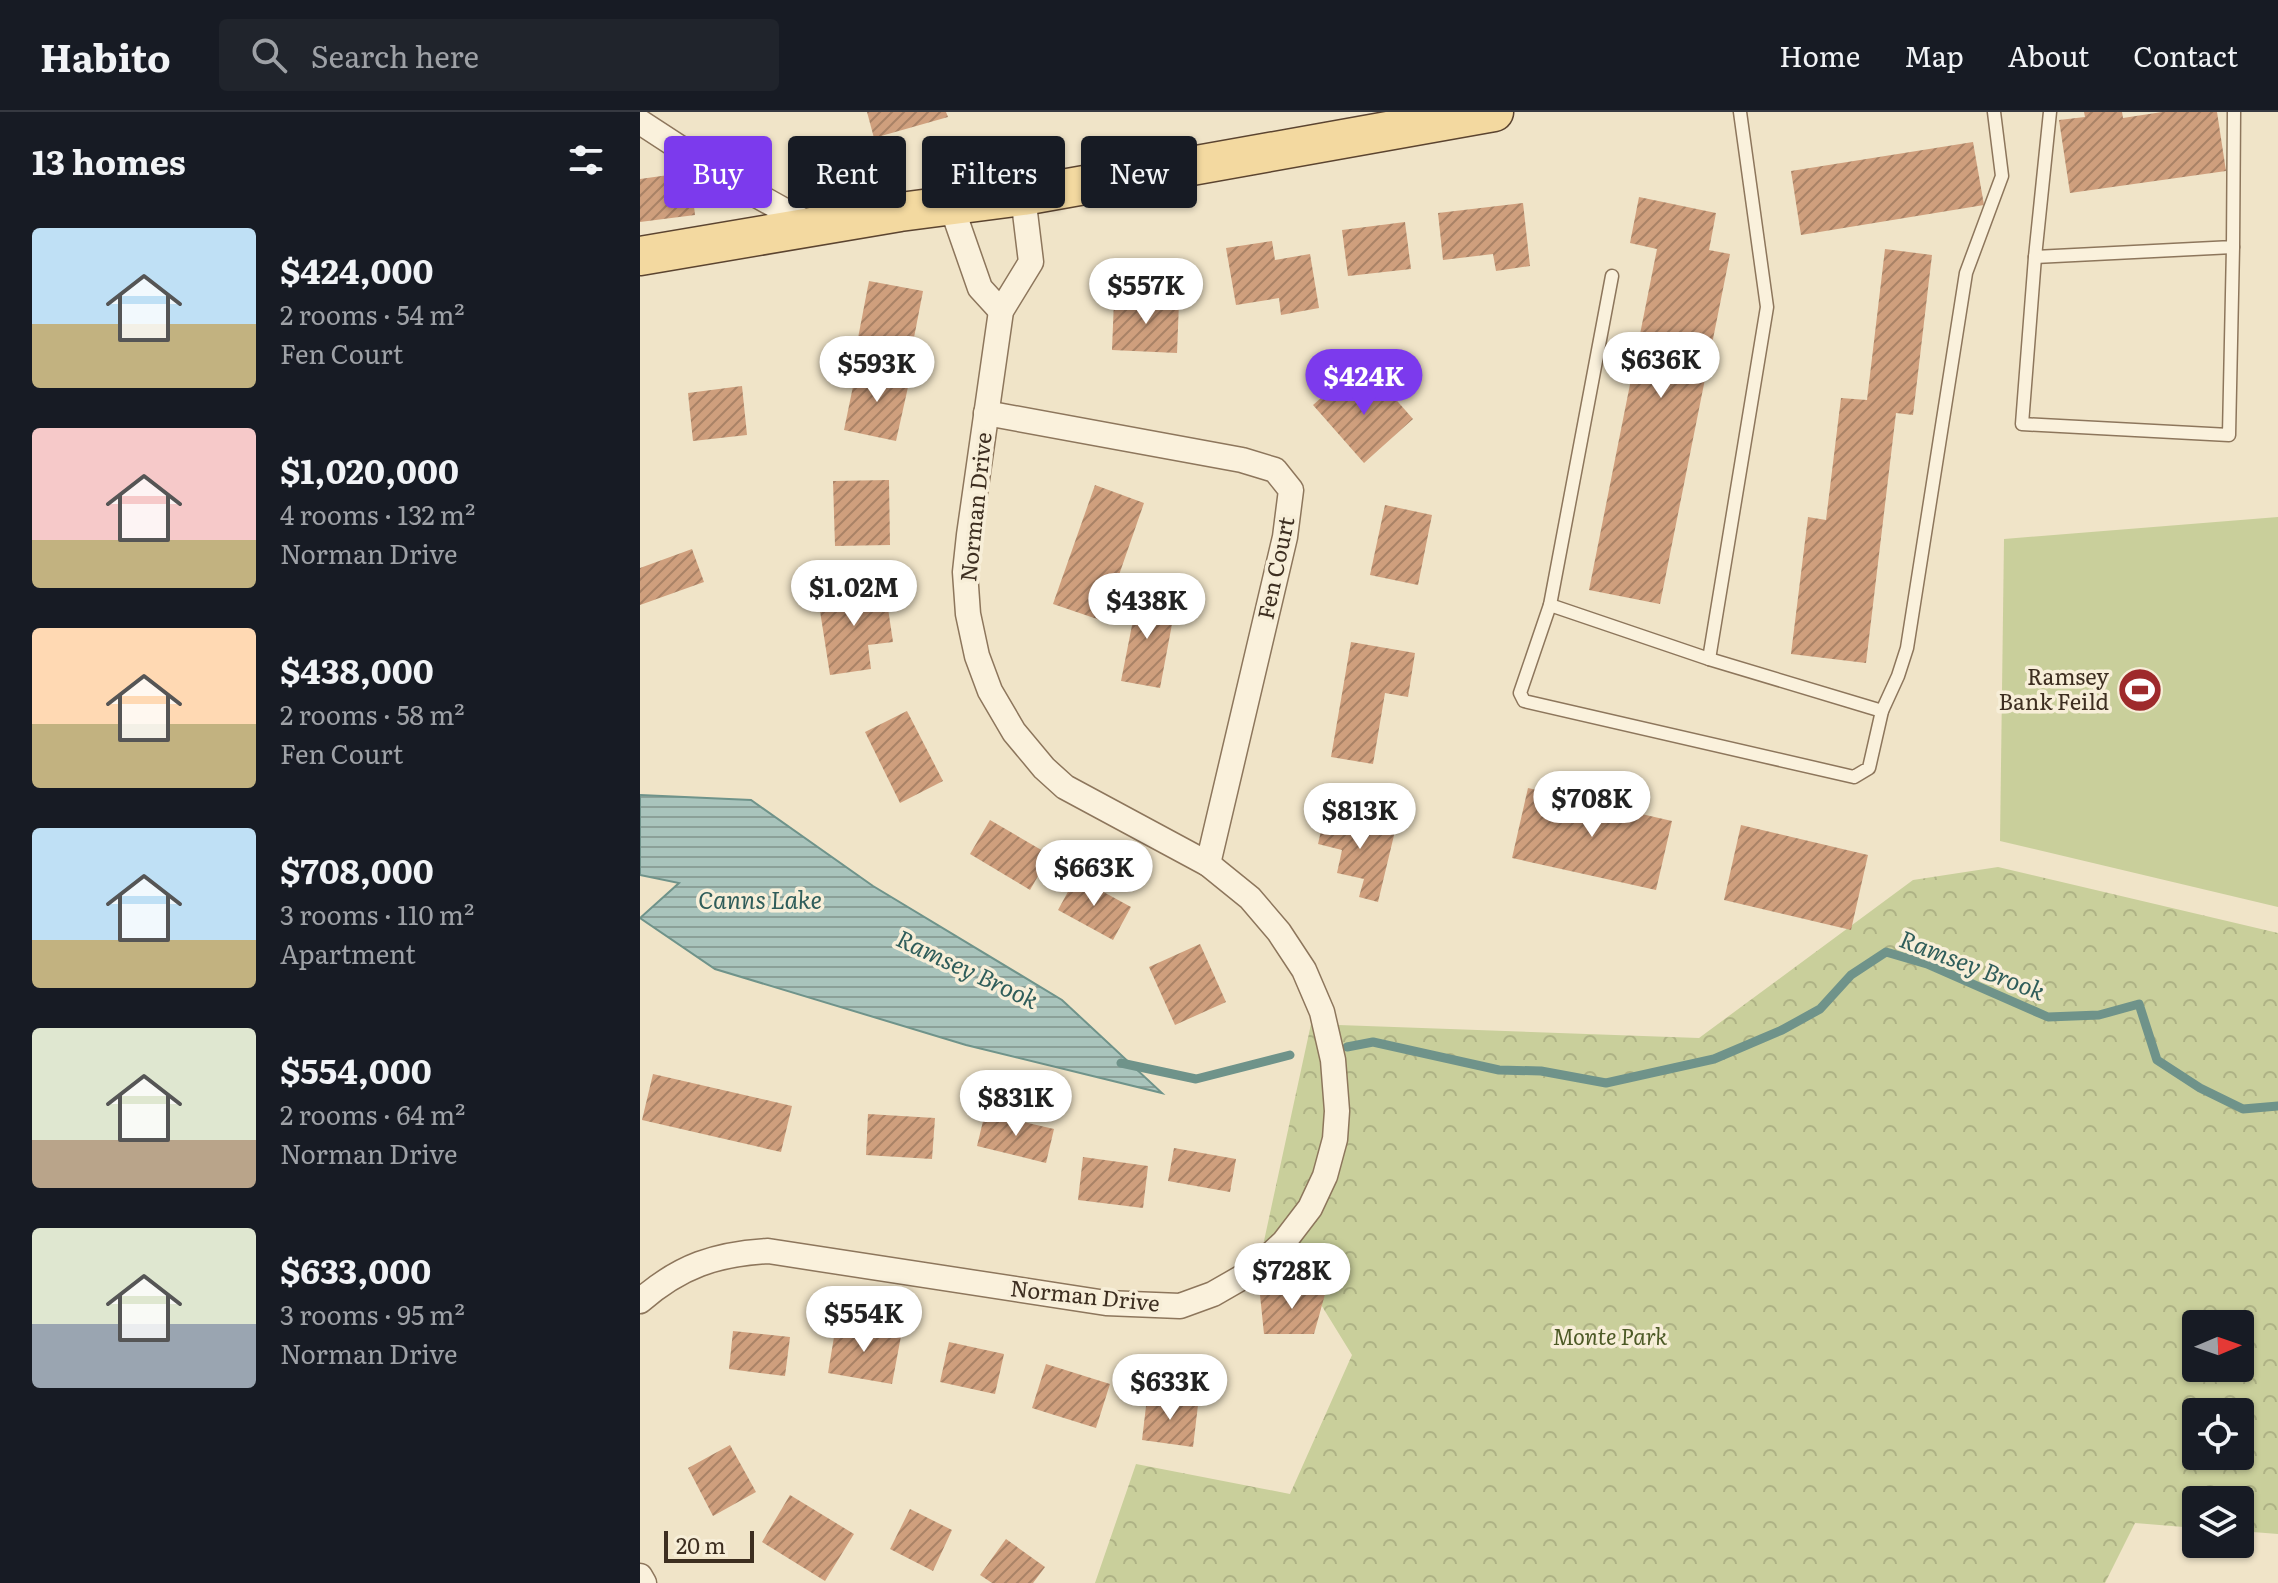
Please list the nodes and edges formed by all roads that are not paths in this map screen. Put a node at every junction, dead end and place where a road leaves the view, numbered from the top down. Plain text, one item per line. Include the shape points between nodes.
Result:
1 (1494, 112) edge
2 (1740, 112) edge
3 (1994, 112) edge
4 (2050, 112) edge
5 (2234, 112) edge
6 (640, 122) edge
7 (1065, 189) edge
8 (931, 208) edge
9 (952, 208) edge
10 (1024, 208) edge
11 (812, 226) junction
12 (2233, 247) junction
13 (640, 256) edge
14 (2035, 257) junction
15 (1612, 276) dead end
16 (1001, 311) junction
17 (986, 413) junction
18 (1550, 605) junction
19 (1709, 659) junction
20 (1882, 711) junction
21 (1208, 864) junction
22 (640, 1301) edge
23 (640, 1576) edge
24 (644, 1583) edge

1 - 7 main road
2 - 19 lane via 1767,307
3 - 20 lane via 2002,176 1966,273 1907,648
4 - 14 lane
5 - 12 lane
6 - 11 street
8 - 11 main road
9 - 16 street via 980,288
10 - 16 street, Norman Drive via 1031,262
11 - 13 main road
12 - 14 lane
12 - 14 lane via 2229,435 2022,424
15 - 18 lane
16 - 17 street, Norman Drive
17 - 21 street, Norman Drive via 965,572 968,614 990,691 1014,732 1065,787
17 - 21 street, Fen Court via 1242,460 1275,470 1291,490 1285,537
18 - 19 lane
18 - 20 lane via 1520,693 1524,701 1854,777 1869,768
19 - 20 lane
21 - 22 street, Norman Drive via 1250,898 1304,970 1322,1012 1333,1060 1337,1111 1325,1176 1310,1208 1253,1271 1180,1306 1106,1303 768,1251 734,1253 693,1265
23 - 24 street

